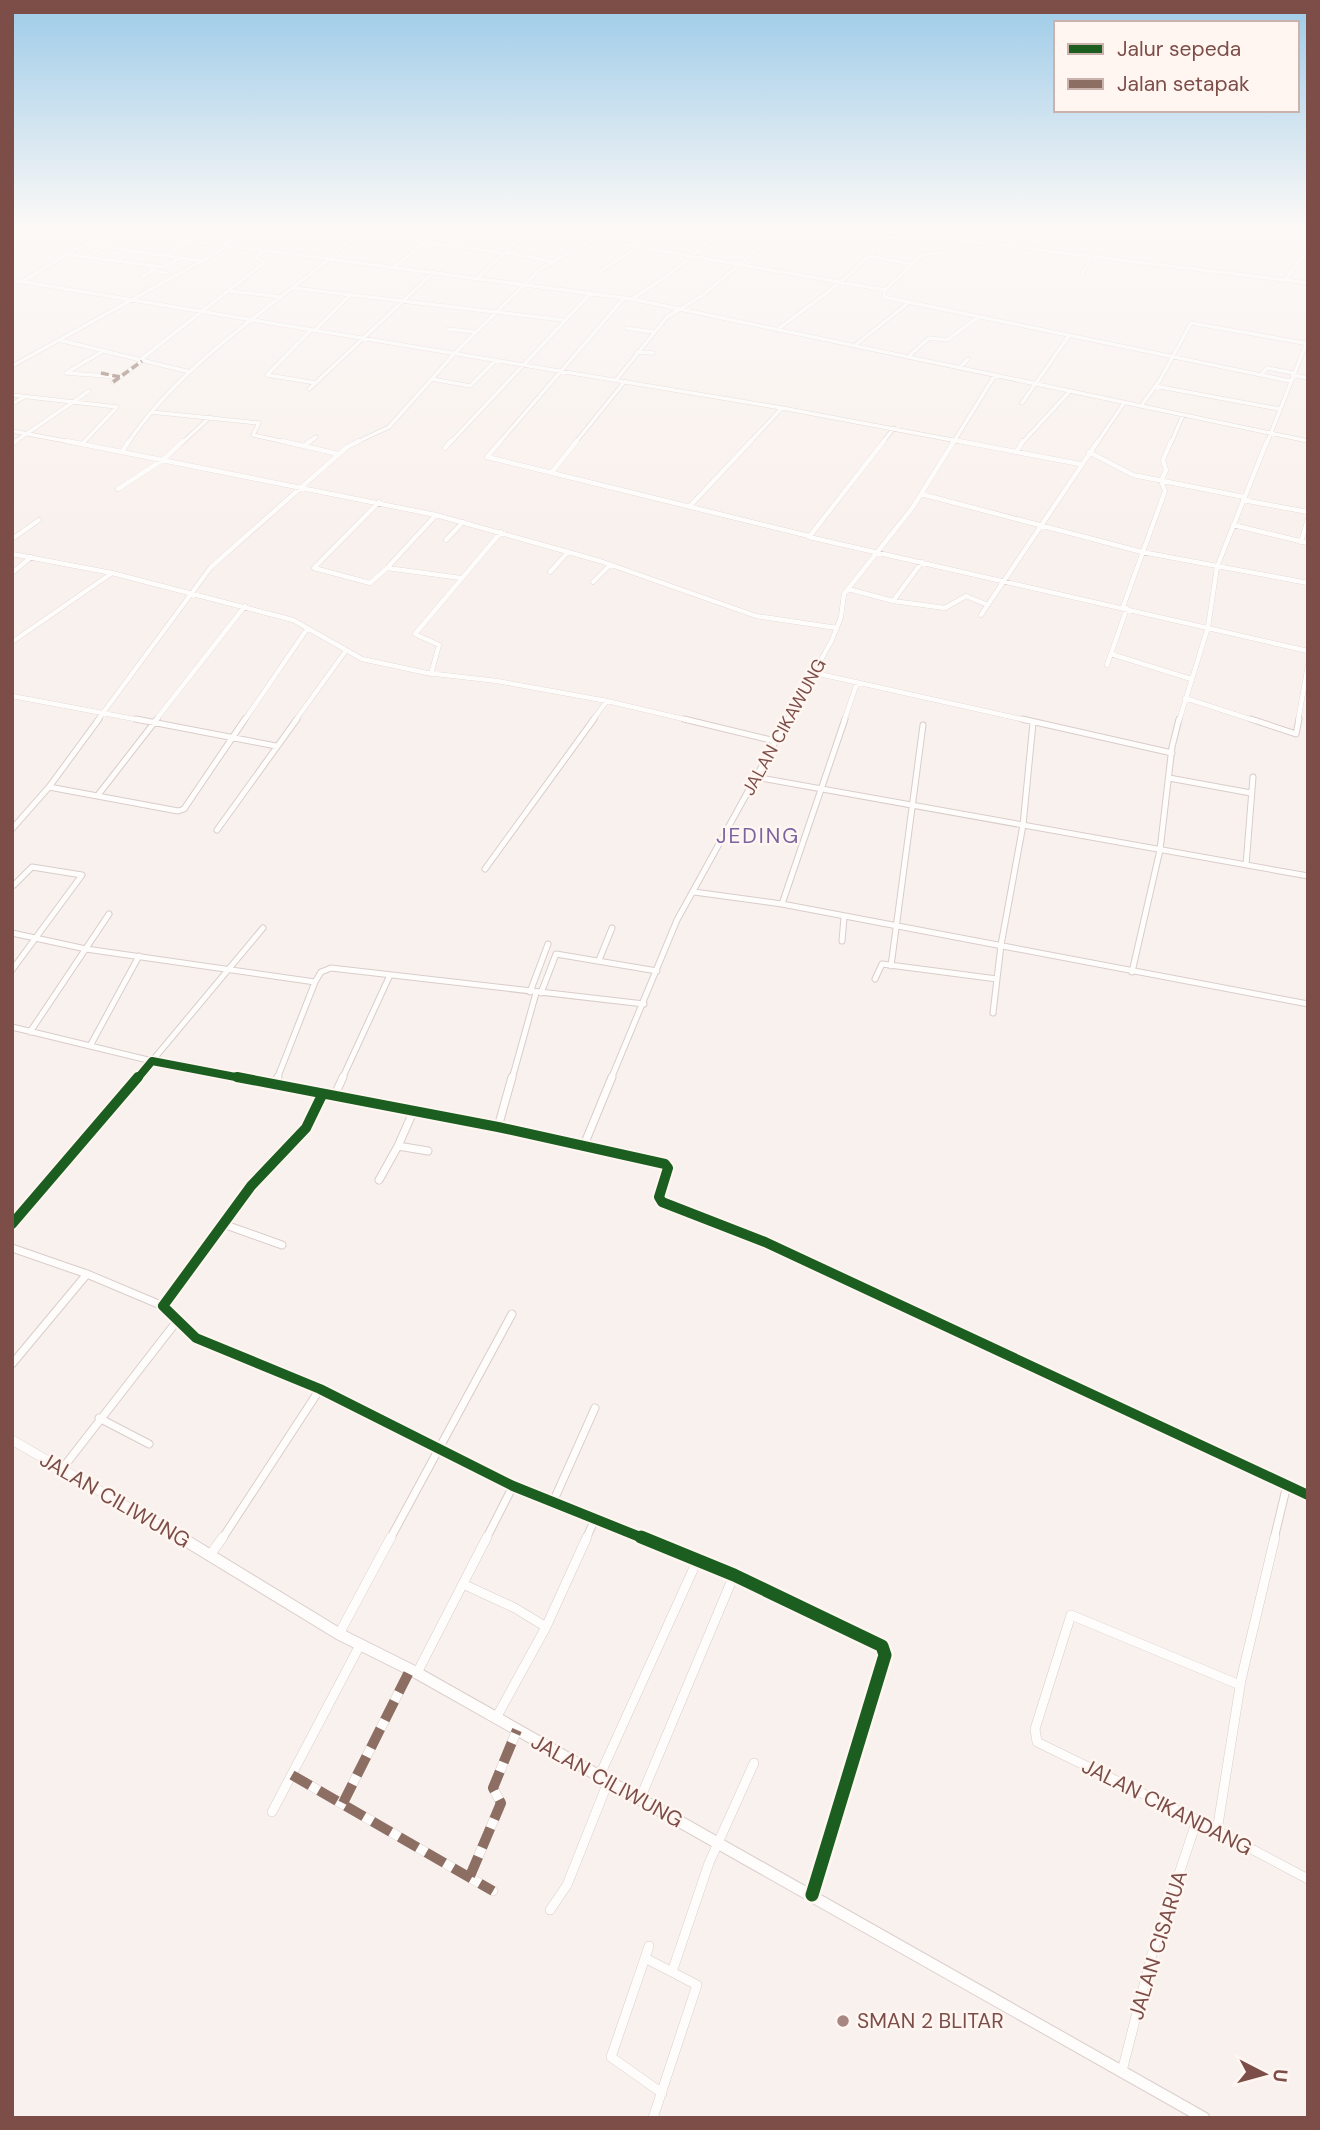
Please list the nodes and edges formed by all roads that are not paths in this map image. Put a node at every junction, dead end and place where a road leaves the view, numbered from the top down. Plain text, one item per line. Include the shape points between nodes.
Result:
1 (87, 325) edge
2 (185, 325) edge
3 (247, 325) edge
4 (282, 325) edge
5 (318, 325) edge
6 (377, 325) edge
7 (482, 325) edge
8 (558, 325) edge
9 (601, 325) edge
10 (660, 325) edge
11 (756, 325) edge
12 (783, 325) edge
13 (880, 325) edge
14 (966, 325) edge
15 (1012, 325) edge
16 (1191, 325) edge
17 (1207, 325) edge
18 (626, 328) dead end
19 (448, 329) dead end
20 (313, 330) junction
21 (777, 330) junction
22 (475, 332) junction
23 (653, 332) junction
24 (1068, 337) junction
25 (363, 338) junction
26 (59, 340) junction
27 (1306, 341) edge
28 (854, 346) junction
29 (103, 351) junction
30 (637, 352) junction
31 (653, 353) dead end
32 (454, 354) junction
33 (908, 357) junction
34 (1173, 358) junction
35 (968, 359) dead end
36 (141, 360) junction
37 (496, 360) junction
38 (522, 365) junction
39 (12, 366) edge
40 (960, 367) junction
41 (562, 371) junction
42 (190, 372) junction
43 (1292, 374) junction
44 (995, 375) junction
45 (1261, 375) junction
46 (120, 377) junction
47 (1308, 378) edge
48 (432, 379) junction
49 (616, 380) junction
50 (625, 381) junction
51 (1290, 381) junction
52 (113, 382) dead end
53 (316, 383) junction
54 (1037, 384) junction
55 (1155, 386) junction
56 (309, 389) dead end
57 (89, 391) dead end
58 (1070, 391) junction
59 (12, 395) edge
60 (24, 397) junction
61 (74, 402) junction
62 (1022, 403) dead end
63 (1124, 403) junction
64 (12, 404) edge
65 (1141, 406) junction
66 (782, 408) junction
67 (1279, 408) junction
68 (151, 412) junction
69 (1183, 415) junction
70 (210, 417) junction
71 (894, 428) junction
72 (12, 432) edge
73 (1270, 433) junction
74 (28, 434) junction
75 (316, 437) dead end
76 (955, 440) junction
77 (1308, 441) edge
78 (83, 443) junction
79 (12, 444) edge
80 (304, 446) junction
81 (445, 448) dead end
82 (123, 450) junction
83 (1017, 451) junction
84 (1089, 452) junction
85 (338, 454) junction
86 (164, 459) junction
87 (1080, 464) junction
88 (552, 472) junction
89 (1161, 481) junction
90 (303, 486) junction
91 (118, 489) dead end
92 (921, 494) junction
93 (1244, 499) junction
94 (379, 502) junction
95 (691, 505) junction
96 (1308, 512) edge
97 (436, 516) junction
98 (1308, 519) edge
99 (39, 520) dead end
100 (463, 523) junction
101 (1233, 525) junction
102 (1042, 526) junction
103 (501, 532) junction
104 (809, 536) junction
105 (12, 540) edge
106 (446, 540) dead end
107 (1301, 542) junction
108 (1308, 543) edge
109 (568, 552) junction
110 (1142, 552) junction
111 (12, 554) edge
112 (878, 554) junction
113 (31, 557) junction
114 (922, 562) junction
115 (610, 565) junction
116 (1217, 567) junction
117 (387, 568) junction
118 (550, 572) dead end
119 (12, 573) edge
120 (112, 573) junction
121 (461, 578) junction
122 (1005, 580) junction
123 (593, 582) dead end
124 (1308, 583) edge
125 (849, 589) junction
126 (192, 592) junction
127 (893, 601) junction
128 (988, 605) junction
129 (245, 606) junction
130 (1125, 607) junction
131 (981, 615) dead end
132 (1209, 626) junction
133 (836, 628) junction
134 (307, 629) junction
135 (12, 642) edge
136 (1308, 651) edge
137 (345, 652) junction
138 (1111, 654) junction
139 (1107, 665) dead end
140 (1308, 665) edge
141 (815, 673) junction
142 (431, 674) junction
143 (1191, 678) junction
144 (857, 683) junction
145 (12, 695) edge
146 (1185, 698) junction
147 (607, 701) junction
148 (103, 713) junction
149 (153, 722) junction
150 (1033, 723) junction
151 (923, 725) dead end
152 (234, 738) junction
153 (775, 741) junction
154 (276, 746) junction
155 (1172, 753) junction
156 (1252, 776) dead end
157 (755, 777) junction
158 (1169, 778) junction
159 (49, 787) junction
160 (820, 789) junction
161 (1251, 793) junction
162 (98, 795) junction
163 (911, 805) junction
164 (1023, 825) junction
165 (12, 829) edge
166 (218, 830) dead end
167 (1160, 850) junction
168 (1246, 865) junction
169 (485, 869) dead end
170 (1308, 876) edge
171 (13, 886) edge
172 (694, 892) junction
173 (782, 904) junction
174 (109, 914) dead end
175 (844, 918) junction
176 (894, 926) junction
177 (263, 928) dead end
178 (612, 928) dead end
179 (12, 933) edge
180 (35, 938) junction
181 (842, 941) dead end
182 (548, 944) dead end
183 (1001, 945) junction
184 (86, 948) junction
185 (139, 956) junction
186 (599, 960) junction
187 (891, 966) junction
188 (12, 970) edge
189 (657, 971) junction
190 (229, 972) junction
191 (1132, 972) junction
192 (390, 975) junction
193 (875, 979) dead end
194 (997, 979) junction
195 (316, 982) junction
196 (536, 992) junction
197 (644, 1004) junction
198 (1308, 1004) edge
199 (993, 1013) dead end
200 (12, 1027) edge
201 (30, 1032) junction
202 (90, 1045) junction
203 (152, 1061) junction
204 (275, 1084) junction
205 (322, 1095) junction
206 (334, 1097) junction
207 (413, 1112) junction
208 (498, 1127) junction
209 (584, 1145) junction
210 (398, 1146) junction
211 (428, 1151) dead end
212 (379, 1180) dead end
213 (12, 1224) edge
214 (223, 1224) junction
215 (282, 1245) dead end
216 (12, 1248) edge
217 (87, 1274) junction
218 (163, 1306) junction
219 (512, 1314) dead end
220 (177, 1321) junction
221 (12, 1364) edge
222 (320, 1389) junction
223 (595, 1408) dead end
224 (99, 1418) junction
225 (12, 1440) edge
226 (149, 1444) dead end
227 (441, 1450) junction
228 (62, 1469) junction
229 (1287, 1485) junction
230 (513, 1486) junction
231 (1308, 1495) edge
232 (553, 1502) junction
233 (595, 1520) junction
234 (210, 1555) junction
235 (697, 1561) junction
236 (734, 1575) junction
237 (463, 1584) junction
238 (546, 1627) junction
239 (339, 1634) junction
240 (360, 1645) junction
241 (414, 1671) junction
242 (1240, 1685) junction
243 (496, 1718) junction
244 (517, 1730) junction
245 (754, 1763) dead end
246 (292, 1775) junction
247 (603, 1779) junction
248 (639, 1799) junction
249 (343, 1803) junction
250 (272, 1812) dead end
251 (1197, 1820) junction
252 (1217, 1831) junction
253 (720, 1844) junction
254 (470, 1876) junction
255 (1308, 1879) edge
256 (493, 1891) dead end
257 (812, 1895) junction
258 (550, 1910) dead end
259 (649, 1947) dead end
260 (645, 1958) junction
261 (672, 1972) junction
262 (1122, 2071) junction
263 (662, 2092) junction
264 (653, 2118) edge
265 (1204, 2118) edge

1 - 26 street
2 - 36 street
3 - 42 street
4 - 20 street
5 - 20 street
6 - 25 street
7 - 22 street
8 - 38 street
9 - 41 street
10 - 23 street
11 - 21 street
12 - 21 street
13 - 28 street
14 - 33 street via 947,340 929,338
15 - 24 street
16 - 34 street
17 - 27 street
18 - 23 street
19 - 22 street
20 - 25 street
20 - 53 street via 267,375
21 - 28 street
22 - 32 street
23 - 30 street
24 - 34 street
24 - 54 street
25 - 32 street
25 - 53 street
26 - 29 street
26 - 39 street
27 - 43 street
28 - 33 street
29 - 36 street
29 - 46 street via 66,373 90,379 101,373
30 - 31 street
30 - 49 street
32 - 37 street
32 - 48 street
33 - 40 street
34 - 45 street
34 - 55 street
35 - 40 street
36 - 42 street
36 - 46 street
37 - 38 street
37 - 48 street via 470,386
38 - 41 street
38 - 81 street
40 - 44 street
41 - 49 street
41 - 88 street via 487,457
42 - 68 street
43 - 45 street via 1267,368
43 - 47 street
43 - 51 street
44 - 54 street
44 - 76 street, JALAN CIKAWUNG
45 - 51 street
46 - 52 street
48 - 85 street via 389,427
49 - 50 street
50 - 66 street
50 - 88 street
51 - 67 street
53 - 56 street
54 - 58 street
54 - 62 street
55 - 65 street
55 - 67 street
57 - 61 street
58 - 63 street
58 - 83 street
59 - 60 street
60 - 61 street
60 - 64 street
61 - 74 street
61 - 78 street via 118,408
63 - 65 street
63 - 84 street
65 - 69 street
66 - 71 street
66 - 95 street
67 - 73 street
68 - 70 street
68 - 82 street
69 - 73 street
69 - 89 street via 1163,460 1166,470
70 - 80 street via 260,423 252,434
70 - 86 street
71 - 76 street
71 - 104 street
72 - 74 street
73 - 77 street
73 - 93 street
74 - 78 street
74 - 79 street
75 - 80 street
76 - 83 street
76 - 92 street, JALAN CIKAWUNG
78 - 82 street
80 - 85 street
82 - 86 street
83 - 87 street
84 - 87 street
84 - 89 street via 1129,474
85 - 90 street
86 - 90 street
86 - 91 street
87 - 102 street
88 - 95 street
89 - 93 street
89 - 110 street via 1165,491
90 - 94 street
90 - 126 street via 230,548
92 - 102 street
92 - 112 street, JALAN CIKAWUNG
93 - 96 street
93 - 101 street
94 - 97 street
94 - 117 street via 314,568 370,583
95 - 104 street
97 - 100 street
97 - 117 street
98 - 107 street
99 - 105 street
100 - 103 street
100 - 106 street
101 - 107 street
101 - 116 street
102 - 110 street
102 - 122 street
103 - 109 street
103 - 121 street
104 - 112 street
107 - 108 street
109 - 115 street
109 - 118 street
110 - 116 street
110 - 130 street
111 - 113 street
112 - 114 street
112 - 125 street, JALAN CIKAWUNG
113 - 119 street
113 - 120 street
114 - 122 street
114 - 127 street
115 - 123 street
115 - 133 street via 756,616
116 - 124 street
116 - 132 street
117 - 121 street
120 - 126 street
120 - 135 street
121 - 142 street via 415,634 439,645
122 - 128 street
122 - 130 street
125 - 127 street
125 - 133 street, JALAN CIKAWUNG via 842,597
126 - 129 street
126 - 148 street
127 - 128 street via 946,608 966,596
128 - 131 street
129 - 134 street via 293,620
129 - 149 street
130 - 132 street
130 - 138 street
132 - 136 street
132 - 143 street
133 - 141 street, JALAN CIKAWUNG
134 - 137 street
134 - 152 street
137 - 142 street
137 - 154 street
138 - 139 street
138 - 143 street
140 - 146 street via 1296,734
141 - 144 street
141 - 153 street, JALAN CIKAWUNG
142 - 147 street
143 - 146 street
144 - 150 street
144 - 160 street
145 - 148 street
146 - 155 street
147 - 153 street
147 - 169 street
148 - 149 street
148 - 159 street
149 - 152 street
149 - 162 street
150 - 155 street
150 - 164 street
151 - 163 street
152 - 154 street
152 - 162 street via 182,810
153 - 157 street, JALAN CIKAWUNG
154 - 166 street
155 - 158 street
156 - 161 street
157 - 160 street
157 - 172 street, JALAN CIKAWUNG
158 - 161 street
158 - 167 street
159 - 162 street
159 - 165 street
160 - 163 street
160 - 173 street
161 - 168 street
163 - 164 street
163 - 176 street
164 - 167 street
164 - 183 street
167 - 168 street
167 - 191 street
168 - 170 street
171 - 180 street via 30,867 82,875
172 - 173 street
172 - 189 street, JALAN CIKAWUNG via 677,920
173 - 175 street
174 - 184 street
175 - 176 street
175 - 181 street
176 - 183 street
176 - 187 street
177 - 190 street
178 - 186 street
179 - 180 street
180 - 184 street
180 - 188 street
182 - 196 street
183 - 191 street
183 - 194 street
184 - 185 street
184 - 201 street
185 - 190 street
185 - 202 street
186 - 189 street
186 - 196 street via 555,954
187 - 193 street via 879,965
187 - 194 street
189 - 197 street, JALAN CIKAWUNG
190 - 195 street
190 - 203 street
191 - 198 street
192 - 195 street via 331,968 320,972
192 - 196 street
192 - 206 street
194 - 199 street
195 - 204 street
196 - 197 street
196 - 208 street
197 - 209 street, JALAN CIKAWUNG
200 - 201 street
201 - 202 street
202 - 203 street
203 - 204 street
203 - 213 street
204 - 205 street
205 - 206 street
205 - 214 street via 306,1128 270,1164
206 - 207 street
207 - 208 street
207 - 210 street
208 - 209 street
209 - 229 street via 665,1164 662,1202 810,1263
210 - 211 street
210 - 212 street
214 - 215 street
214 - 218 street
216 - 217 street
217 - 218 street
217 - 221 street
218 - 220 street
219 - 227 street
220 - 222 street via 196,1338
220 - 224 street
222 - 227 street
222 - 234 street
223 - 232 street
224 - 226 street
224 - 228 street
225 - 228 main road, JALAN CILIWUNG
227 - 230 street
227 - 239 street
228 - 234 main road, JALAN CILIWUNG
229 - 231 street
229 - 242 street
230 - 232 street
230 - 237 street
232 - 233 street
233 - 235 street
233 - 238 street
234 - 239 main road, JALAN CILIWUNG
235 - 236 street
235 - 247 street
236 - 248 street
236 - 257 street via 879,1645 885,1652
237 - 238 street
237 - 241 street
238 - 243 street
239 - 240 main road, JALAN CILIWUNG
240 - 241 main road, JALAN CILIWUNG
240 - 246 street
241 - 243 main road, JALAN CILIWUNG
241 - 249 street
242 - 251 street, JALAN CIKANDANG via 1071,1615 1035,1729 1037,1742
242 - 252 street
243 - 244 main road, JALAN CILIWUNG
244 - 247 main road, JALAN CILIWUNG
244 - 254 street via 493,1788 500,1803
245 - 253 street
246 - 249 street
246 - 250 street
247 - 248 main road, JALAN CILIWUNG
247 - 258 street via 567,1885
248 - 253 main road, JALAN CILIWUNG
249 - 254 street
251 - 252 street, JALAN CIKANDANG
251 - 262 street, JALAN CISARUA via 1152,1954
252 - 255 street, JALAN CIKANDANG
253 - 257 main road, JALAN CILIWUNG
253 - 261 street via 709,1863
254 - 256 street
257 - 262 main road, JALAN CILIWUNG
259 - 260 street
260 - 261 street
260 - 263 street via 611,2057
261 - 263 street via 701,1987
262 - 265 main road, JALAN CILIWUNG
263 - 264 street

